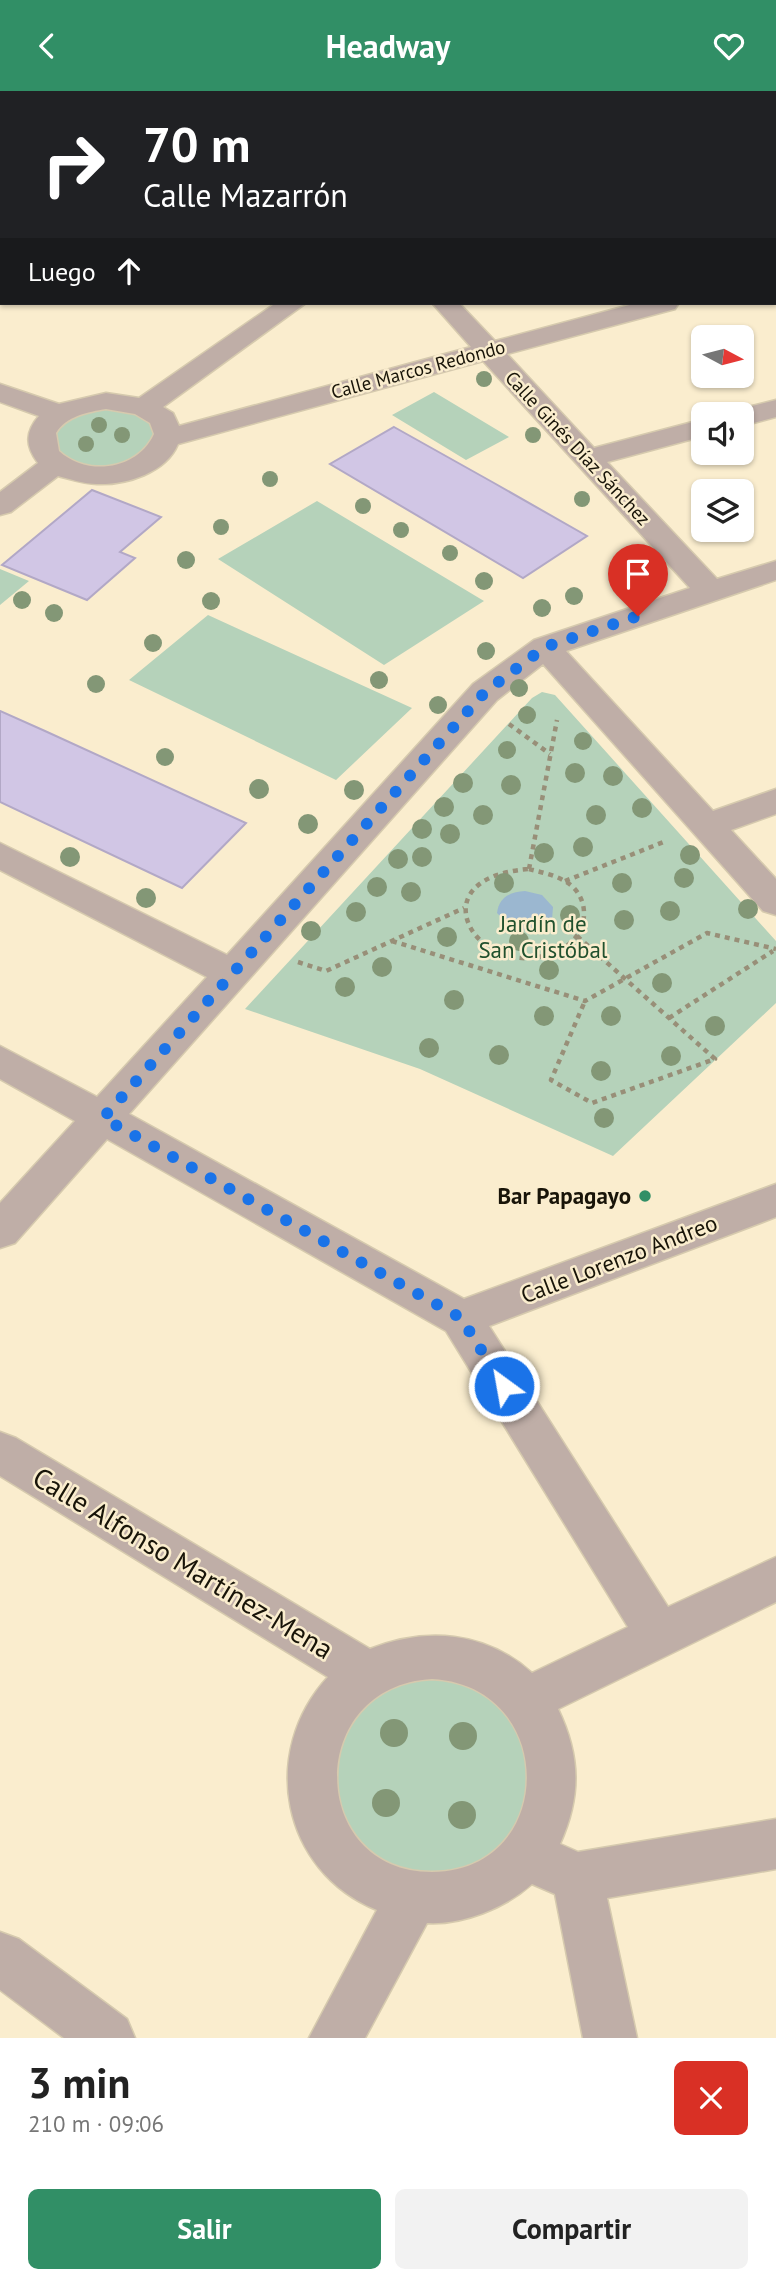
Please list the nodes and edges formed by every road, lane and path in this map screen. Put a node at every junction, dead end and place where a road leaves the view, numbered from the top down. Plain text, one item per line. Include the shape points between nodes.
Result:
1 (290, 305) edge
2 (447, 305) edge
3 (658, 305) edge
4 (487, 350) junction
5 (0, 392) edge
6 (144, 407) junction
7 (776, 408) edge
8 (61, 414) junction
9 (754, 414) edge
10 (691, 431) edge
11 (170, 437) junction
12 (589, 458) junction
13 (55, 463) junction
14 (0, 506) edge
15 (776, 570) edge
16 (711, 592) junction
17 (555, 659) junction
18 (478, 701) junction
19 (551, 754) junction
20 (776, 801) edge
21 (706, 826) junction
22 (0, 855) edge
23 (529, 869) junction
24 (565, 881) junction
25 (776, 902) edge
26 (464, 908) junction
27 (577, 936) junction
28 (392, 941) junction
29 (775, 950) edge
30 (245, 961) junction
31 (626, 978) junction
32 (585, 1001) junction
33 (669, 1018) junction
34 (0, 1061) edge
35 (103, 1118) junction
36 (776, 1200) edge
37 (0, 1231) edge
38 (461, 1318) junction
39 (0, 1452) edge
40 (776, 1579) edge
41 (659, 1635) junction
42 (366, 1674) junction
43 (525, 1701) junction
44 (776, 1844) edge
45 (526, 1855) junction
46 (577, 1878) junction
47 (414, 1896) junction
48 (0, 1958) edge
49 (108, 2038) edge
50 (336, 2038) edge
51 (610, 2038) edge

1 - 6 street
2 - 4 street, Calle Ginés Díaz Sánchez
3 - 4 street, Calle Marcos Redondo
4 - 11 street, Calle Marcos Redondo
4 - 12 street, Calle Ginés Díaz Sánchez
5 - 8 street
6 - 8 street via 106,401
6 - 11 street via 158,414
7 - 9 street
8 - 13 street via 44,430 41,442
10 - 12 street
11 - 13 street via 153,460 136,469 92,474
12 - 16 street, Calle Ginés Díaz Sánchez
13 - 14 street
15 - 16 street
16 - 17 street
17 - 18 street
17 - 19 path
17 - 21 street
18 - 19 path
18 - 30 street
19 - 23 path
20 - 21 street
21 - 24 path
21 - 25 street
22 - 30 street
23 - 24 path
23 - 26 path via 501,871 484,878 471,889
24 - 27 path via 585,909
26 - 27 path via 470,932 482,944 518,957 557,951
26 - 28 path
27 - 31 path
28 - 30 path via 326,971
28 - 32 path
29 - 31 path via 707,933
29 - 33 path
30 - 35 street
31 - 32 path
31 - 33 path
32 - 33 path via 551,1080 592,1103 715,1059
34 - 35 street
35 - 37 street
35 - 38 street
36 - 38 street, Calle Lorenzo Andreo
38 - 41 street
39 - 42 street, Calle Alfonso Martínez-Mena
40 - 41 street
41 - 43 street
42 - 43 street via 421,1656 450,1657 505,1680
42 - 47 street via 339,1696 320,1727 311,1761 312,1797 324,1832 346,1863 378,1884
43 - 45 street via 542,1728 552,1760 552,1793 544,1825
44 - 46 street
45 - 46 street
45 - 47 street via 476,1890 445,1897
46 - 51 street
47 - 50 street
48 - 49 street

